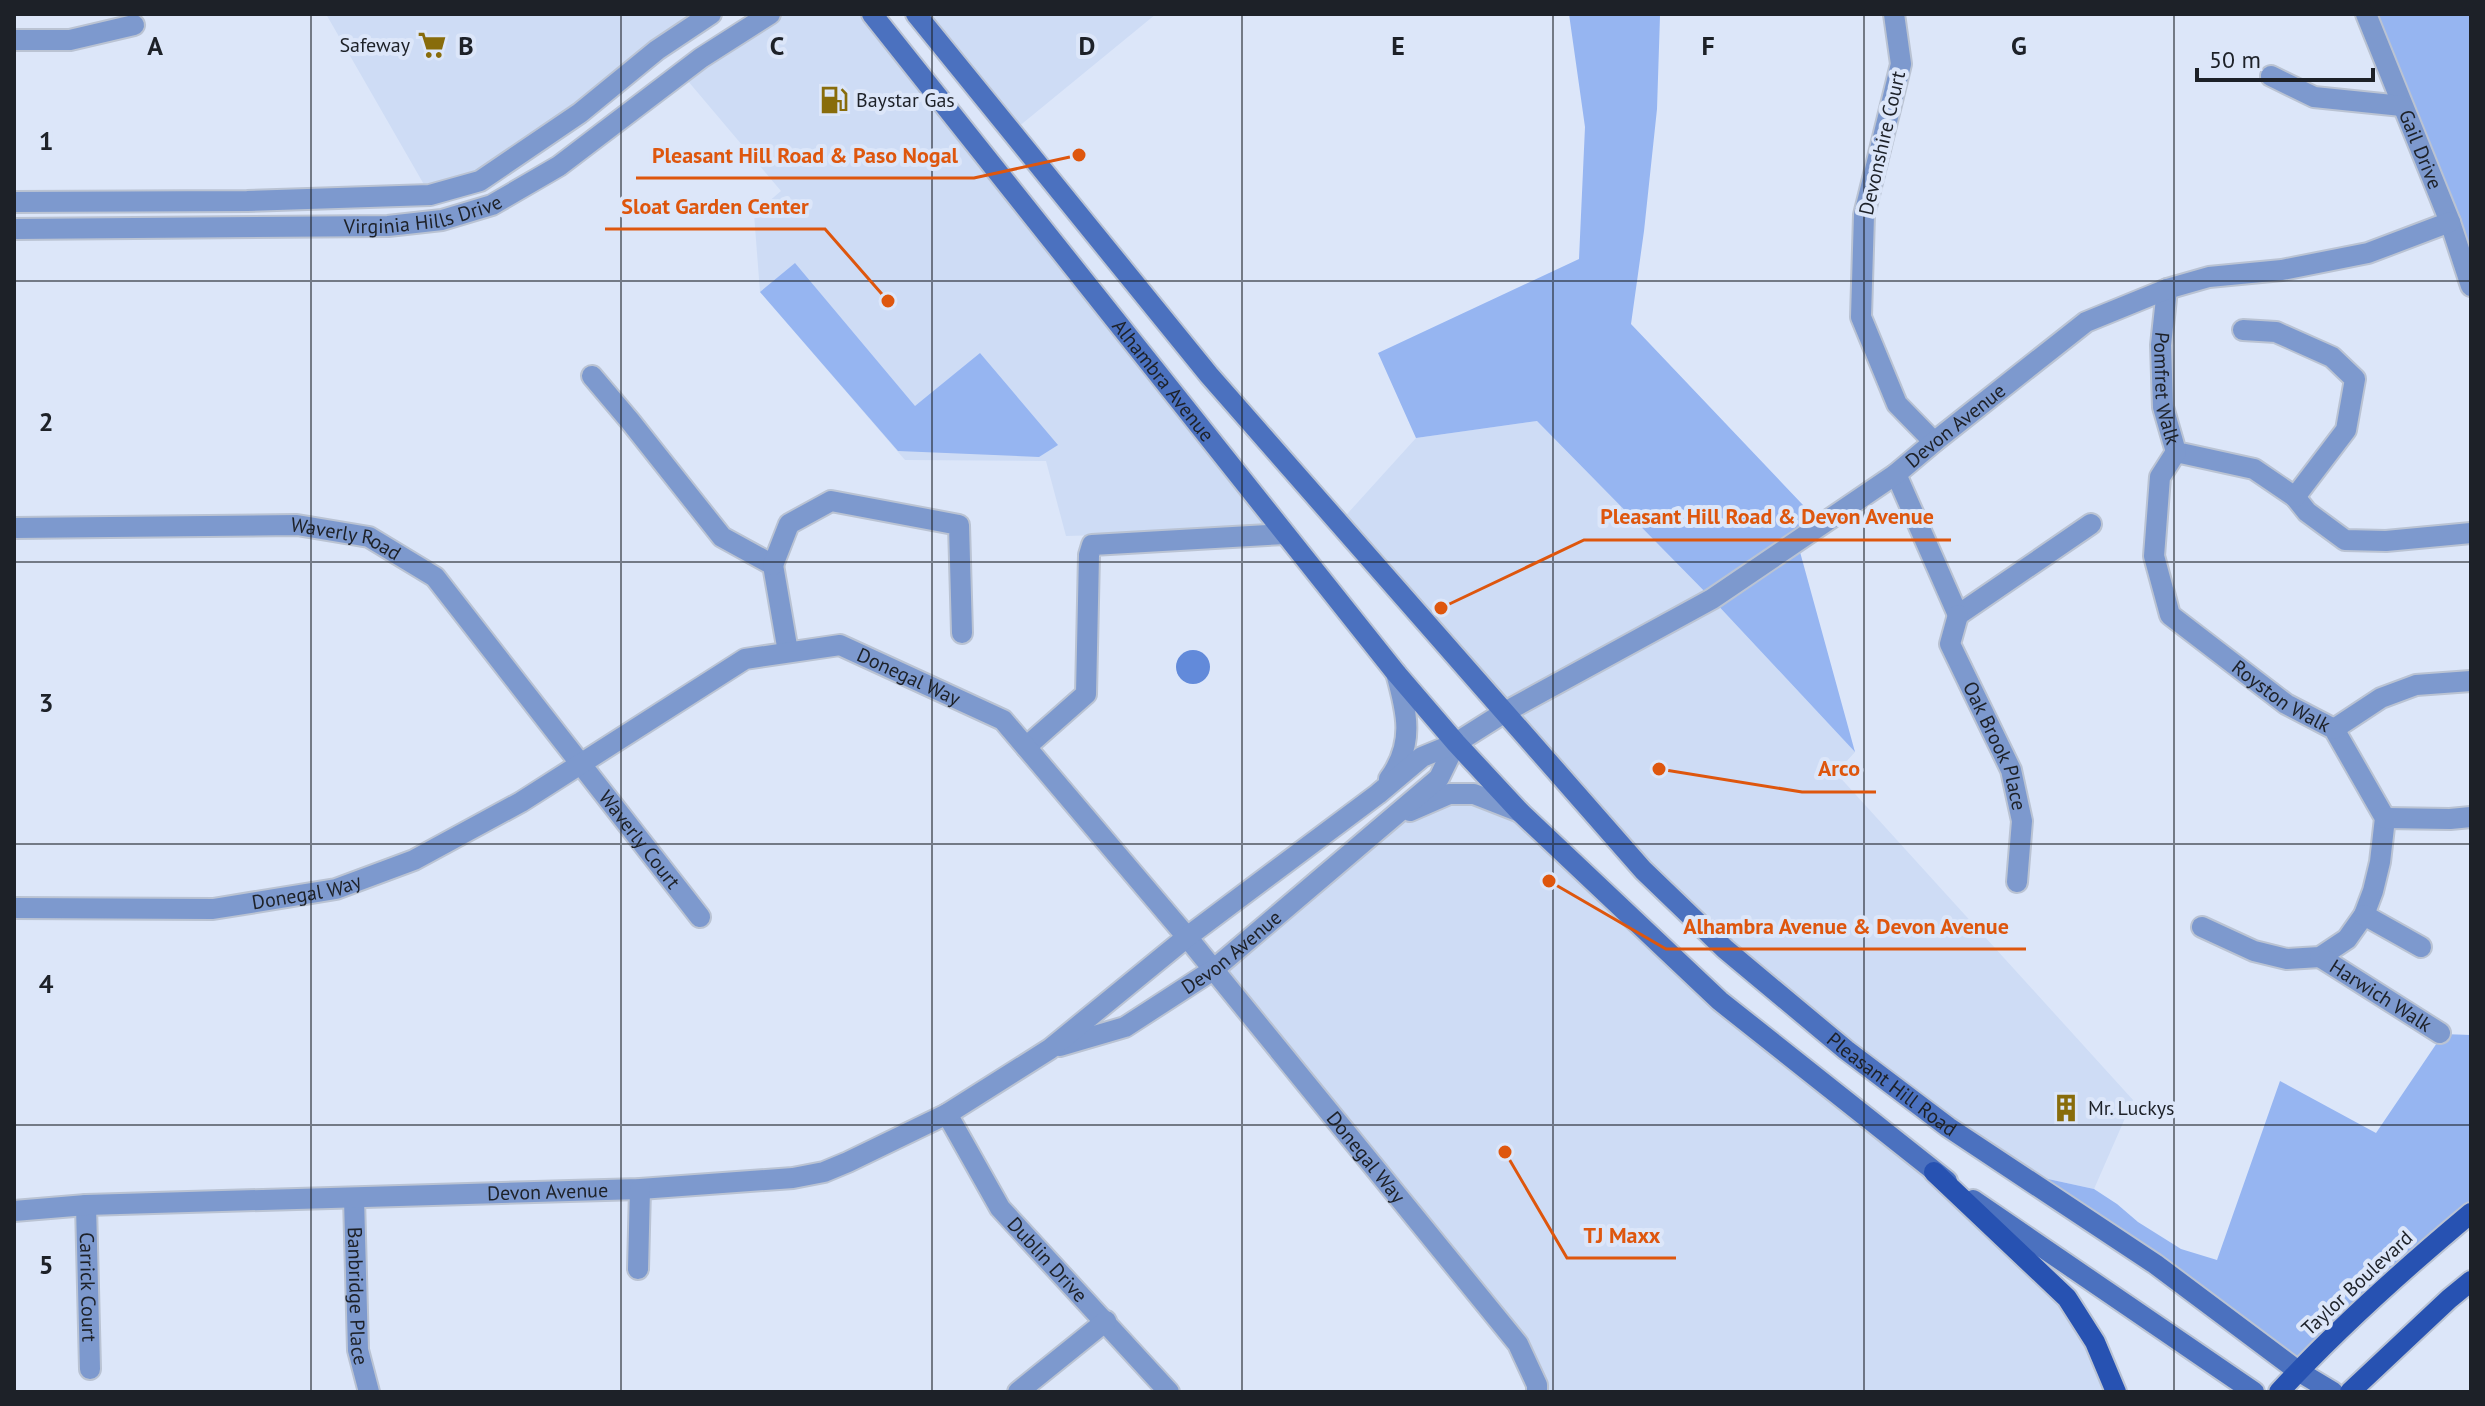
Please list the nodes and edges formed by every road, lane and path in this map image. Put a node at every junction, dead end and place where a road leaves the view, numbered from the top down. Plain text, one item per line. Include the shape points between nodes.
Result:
1 (711, 14) edge
2 (770, 14) edge
3 (872, 14) edge
4 (916, 14) edge
5 (1894, 14) edge
6 (2366, 14) edge
7 (134, 25) dead end
8 (14, 40) edge
9 (2271, 76) dead end
10 (2402, 106) junction
11 (14, 202) edge
12 (2450, 222) junction
13 (14, 229) edge
14 (2471, 286) edge
15 (2167, 289) junction
16 (2243, 330) dead end
17 (592, 376) dead end
18 (1934, 442) junction
19 (2176, 452) junction
20 (1896, 474) junction
21 (2295, 497) junction
22 (2091, 524) dead end
23 (14, 528) edge
24 (2471, 533) edge
25 (1285, 534) junction
26 (773, 565) junction
27 (1958, 615) junction
28 (962, 633) dead end
29 (788, 652) junction
30 (1396, 673) junction
31 (2471, 681) edge
32 (1505, 712) junction
33 (2334, 729) junction
34 (1456, 743) junction
35 (1026, 747) junction
36 (582, 763) junction
37 (1378, 794) junction
38 (1520, 812) junction
39 (2471, 817) edge
40 (1392, 818) junction
41 (2385, 818) junction
42 (2017, 882) dead end
43 (14, 908) edge
44 (2364, 915) junction
45 (700, 917) dead end
46 (2202, 927) dead end
47 (1187, 937) junction
48 (2421, 947) dead end
49 (2320, 957) junction
50 (1213, 970) junction
51 (2440, 1033) dead end
52 (1050, 1049) junction
53 (947, 1114) junction
54 (1934, 1172) junction
55 (640, 1189) junction
56 (354, 1198) junction
57 (86, 1205) junction
58 (14, 1211) edge
59 (2471, 1213) edge
60 (638, 1269) dead end
61 (2471, 1281) edge
62 (1106, 1321) junction
63 (90, 1369) dead end
64 (2298, 1371) junction
65 (369, 1392) edge
66 (1018, 1392) edge
67 (1169, 1392) edge
68 (1537, 1392) edge
69 (2116, 1392) edge
70 (2254, 1392) edge
71 (2279, 1392) edge
72 (2333, 1392) edge
73 (2350, 1392) edge

1 - 11 street, Virginia Hills Drive via 568,122 480,181 452,190 247,201
2 - 13 street, Virginia Hills Drive via 701,58 559,166 492,205 442,220 388,226
3 - 25 main road, Alhambra Avenue
4 - 32 main road, Alhambra Avenue via 1209,375
5 - 18 street, Devonshire Court via 1901,64 1864,215 1861,317 1897,404
6 - 10 street, Gail Drive
7 - 8 street via 70,40
9 - 10 street via 2314,97
10 - 12 street, Gail Drive
12 - 14 street, Gail Drive
12 - 15 street, Devon Avenue via 2368,253 2209,277
15 - 18 street, Devon Avenue via 2086,322
15 - 19 street, Pomfret Walk via 2161,345 2163,407
16 - 21 street via 2276,332 2332,357 2355,379 2346,430
17 - 26 street via 722,537
18 - 20 street, Devon Avenue
19 - 21 street, Pomfret Walk via 2254,469
19 - 33 street, Royston Walk via 2160,477 2154,556 2170,615 2286,704
20 - 27 street, Oak Brook Place
20 - 32 street, Devon Avenue via 1712,599
21 - 24 street, Pomfret Walk via 2345,540
22 - 27 street
23 - 36 street, Waverly Road via 297,525 369,537 435,577
25 - 30 main road, Alhambra Avenue
25 - 35 street via 1092,545 1086,694
26 - 28 street via 789,524 831,501 959,525
26 - 29 street
27 - 42 street, Oak Brook Place via 1950,644 2011,770 2022,821
29 - 35 street, Donegal Way via 840,645 1003,720
29 - 36 street, Donegal Way via 745,659
30 - 34 main road, Alhambra Avenue
30 - 37 street, Devon Avenue via 1407,734 1400,765
31 - 33 street via 2416,685 2381,698
32 - 34 street, Devon Avenue
32 - 64 main road, Pleasant Hill Road via 1643,870 1725,949 1846,1050 1948,1127 2155,1264
33 - 41 street, Royston Walk
34 - 37 street, Devon Avenue via 1422,757
34 - 38 main road, Pleasant Hill Road
34 - 40 street, Devon Avenue via 1439,778
35 - 47 street, Donegal Way
36 - 43 street, Donegal Way via 414,860 336,889 213,909
36 - 45 street, Waverly Court
37 - 47 street, Devon Avenue
38 - 40 street, Devon Avenue via 1474,794 1449,794
38 - 54 main road, Pleasant Hill Road via 1720,1001
39 - 41 street
40 - 50 street, Devon Avenue
41 - 44 street via 2380,862
44 - 48 street
44 - 49 street via 2347,939
46 - 49 street via 2276,957
47 - 50 street, Donegal Way
47 - 52 street, Devon Avenue
49 - 51 street, Harwich Walk
50 - 52 street, Devon Avenue via 1125,1027
50 - 68 street, Donegal Way via 1518,1344
52 - 53 street, Devon Avenue
53 - 55 street, Devon Avenue via 824,1172
53 - 62 street, Dublin Drive via 1000,1208
54 - 69 main road via 2067,1298 2095,1342
54 - 70 main road, Pleasant Hill Road
55 - 56 street, Devon Avenue
55 - 60 street
56 - 57 street, Devon Avenue
56 - 65 street, Banbridge Place via 358,1350
57 - 58 street, Devon Avenue
57 - 63 street, Carrick Court
59 - 64 main road, Taylor Boulevard
61 - 73 main road
62 - 66 street
62 - 67 street, Dublin Drive
64 - 71 main road, Taylor Boulevard
64 - 72 main road, Pleasant Hill Road

